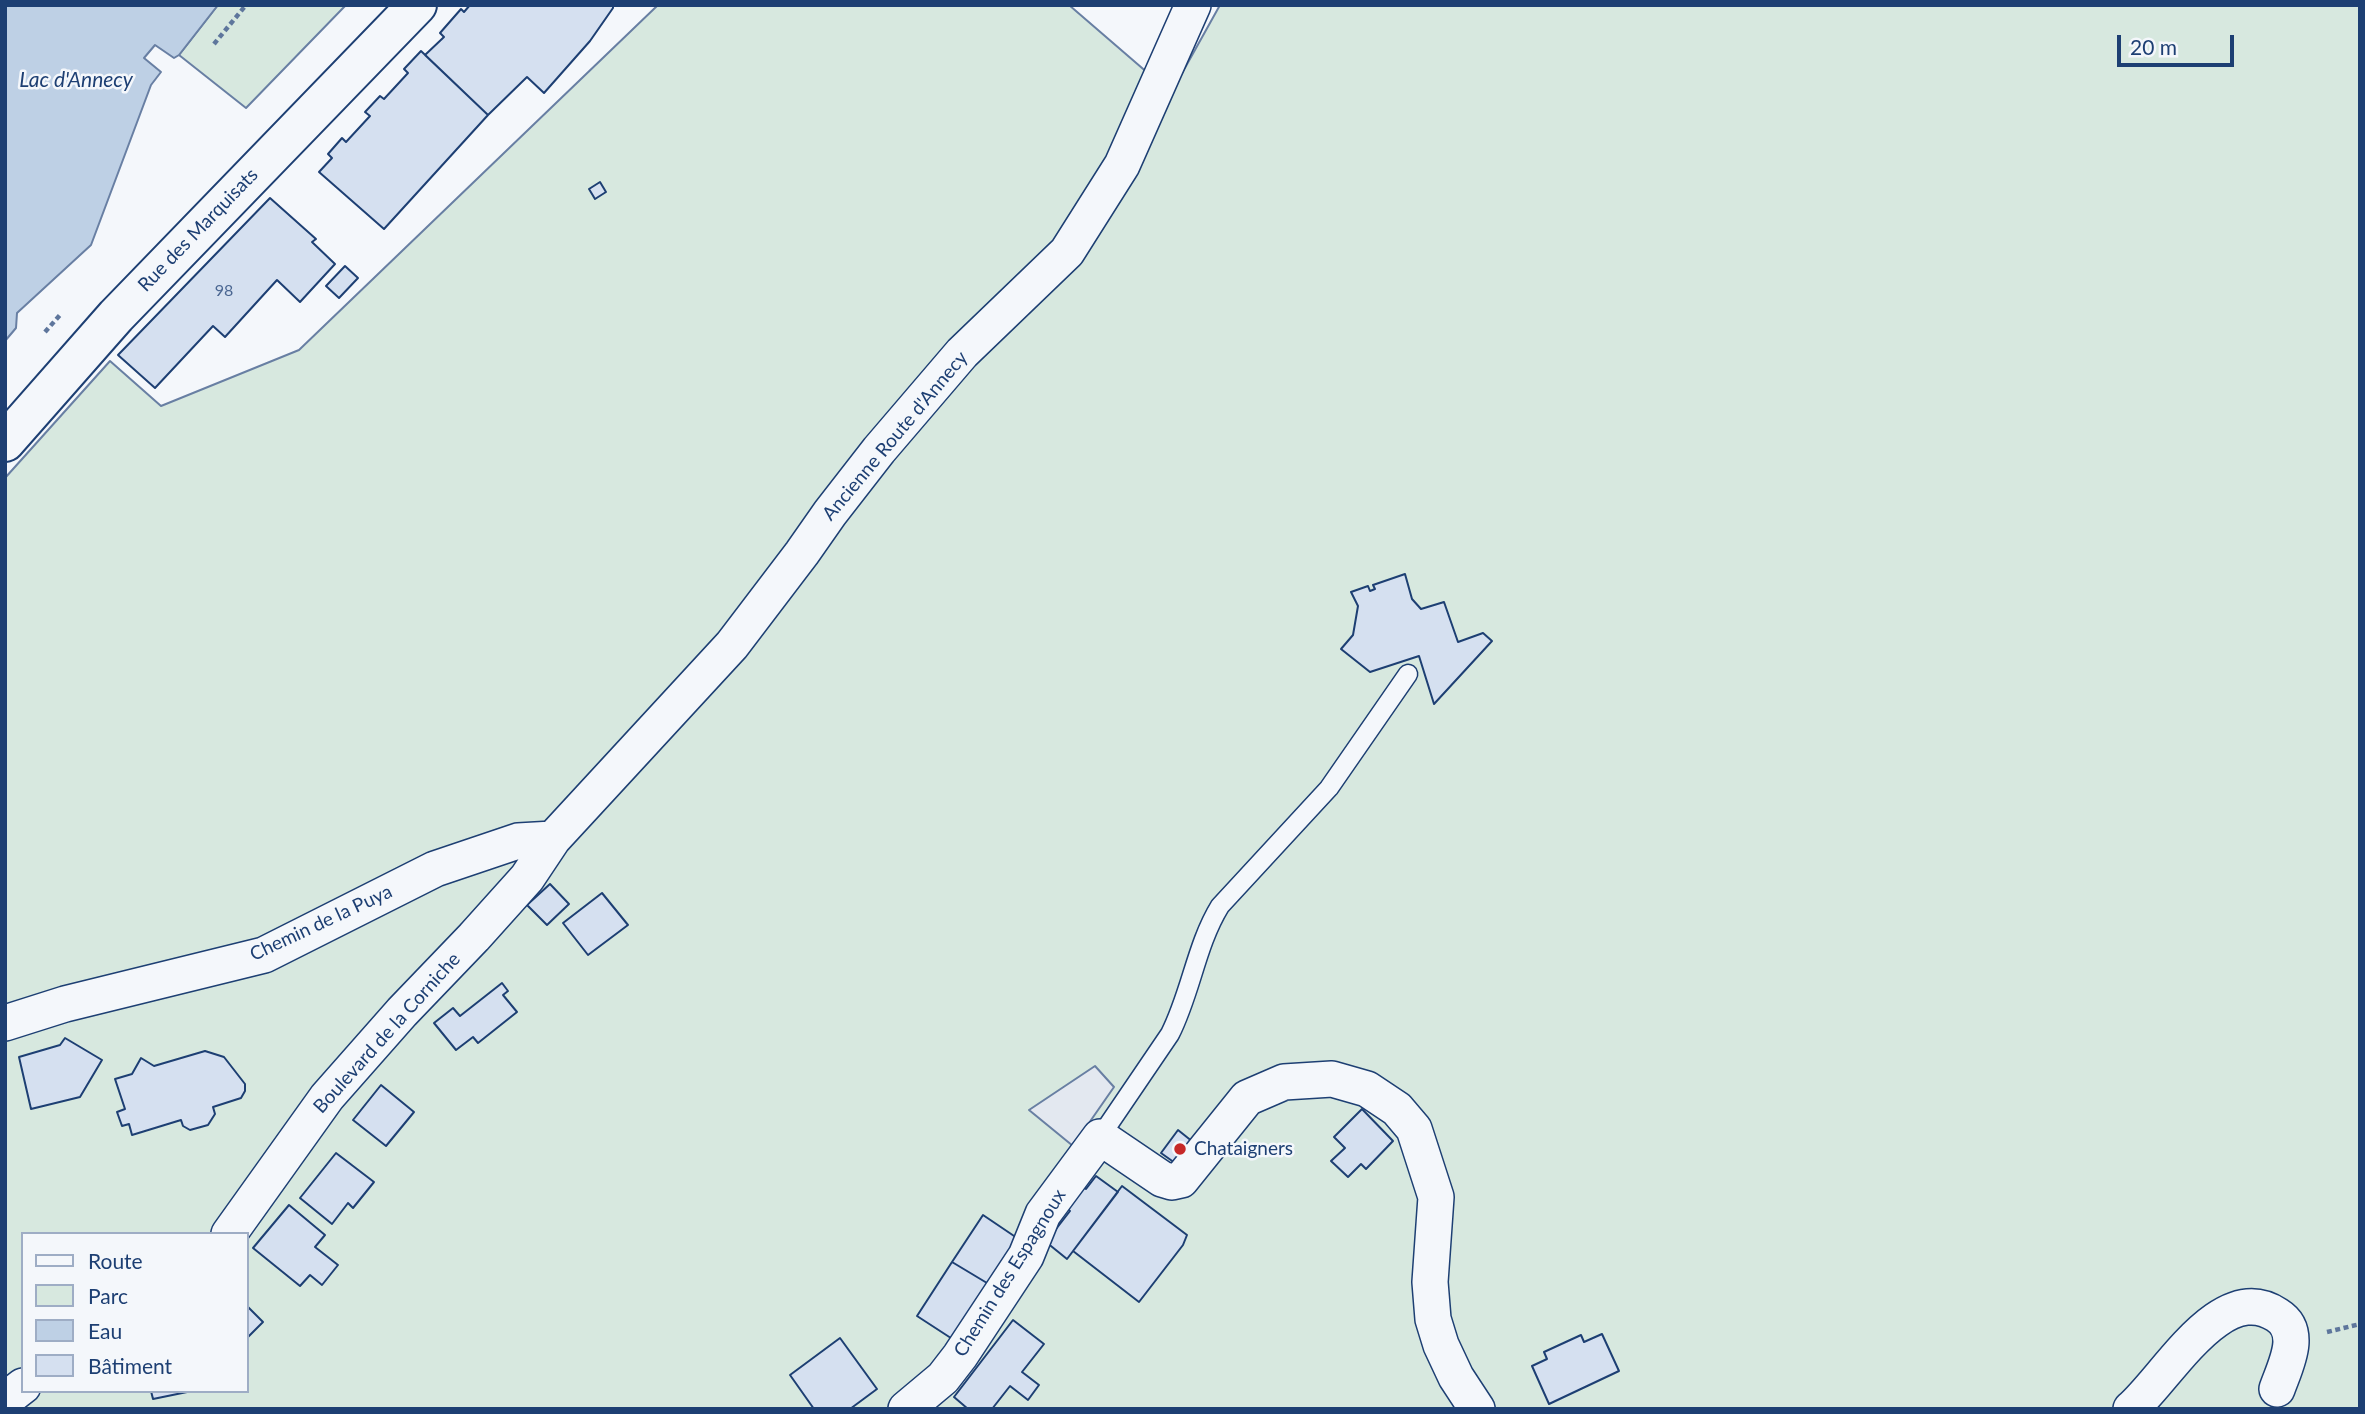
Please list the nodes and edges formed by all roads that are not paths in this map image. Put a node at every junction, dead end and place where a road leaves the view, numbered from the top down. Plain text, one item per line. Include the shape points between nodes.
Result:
1 (1194, 5) edge
2 (408, 16) edge
3 (5, 442) edge
4 (1408, 674) dead end
5 (553, 839) junction
6 (5, 1023) edge
7 (1100, 1137) junction
8 (230, 1232) edge
9 (21, 1388) edge
10 (2273, 1399) edge
11 (5, 1400) edge
12 (906, 1409) edge
13 (1477, 1409) edge
14 (2131, 1409) edge

1 - 5 street, Ancienne Route d'Annecy via 1122,165 1067,252 962,354 863,471 732,645
2 - 3 main road, Rue des Marquisats via 125,306
4 - 7 lane via 1329,788 1220,905 1208,926 1170,1034
5 - 6 street, Chemin de la Puya via 518,841 435,869 264,955
5 - 8 street, Boulevard de la Corniche via 527,878 327,1097
7 - 12 street, Chemin des Espagnoux via 1043,1214 1026,1256 960,1356 943,1378
7 - 13 street via 1172,1182 1181,1180 1247,1098 1260,1091 1284,1082 1332,1079 1380,1096 1414,1129 1429,1170 1436,1197 1430,1282 1433,1319 1456,1377
9 - 11 street
10 - 14 street via 2292,1340 2289,1326 2265,1308 2247,1306 2228,1311 2205,1328

